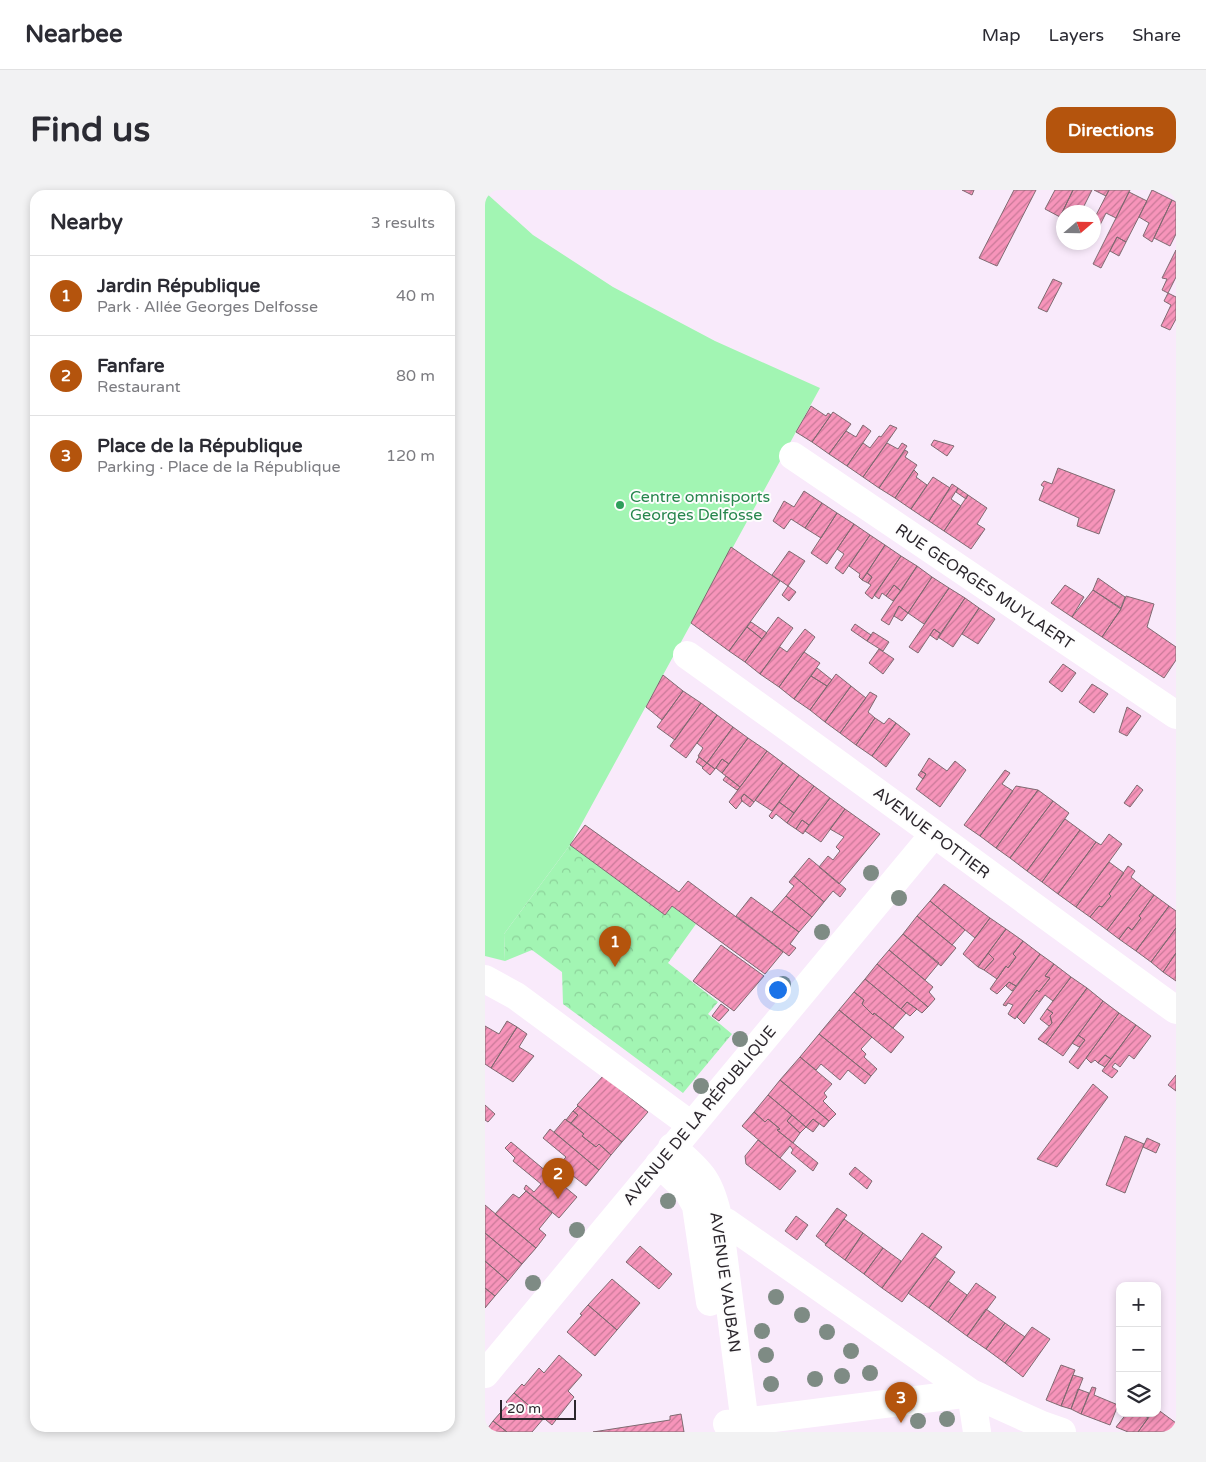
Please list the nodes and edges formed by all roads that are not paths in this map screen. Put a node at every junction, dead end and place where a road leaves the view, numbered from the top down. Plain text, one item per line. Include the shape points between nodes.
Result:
1 (793, 456) dead end
2 (687, 655) dead end
3 (1176, 715) edge
4 (934, 834) junction
5 (485, 979) edge
6 (1176, 1010) edge
7 (691, 1125) junction
8 (666, 1156) junction
9 (710, 1223) junction
10 (485, 1374) edge
11 (971, 1393) junction
12 (736, 1428) edge
13 (977, 1432) edge
14 (1061, 1432) edge

1 - 3 street, RUE GEORGES MUYLAERT
2 - 4 street, AVENUE POTTIER
4 - 6 street, AVENUE POTTIER
4 - 7 street, AVENUE DE LA RÉPUBLIQUE
5 - 7 street via 516,996
7 - 8 street, AVENUE DE LA RÉPUBLIQUE
8 - 9 street, AVENUE VAUBAN
8 - 10 street, AVENUE DE LA RÉPUBLIQUE
9 - 11 street via 725,1222
9 - 12 street, AVENUE VAUBAN
11 - 12 street
11 - 13 street
11 - 14 street

